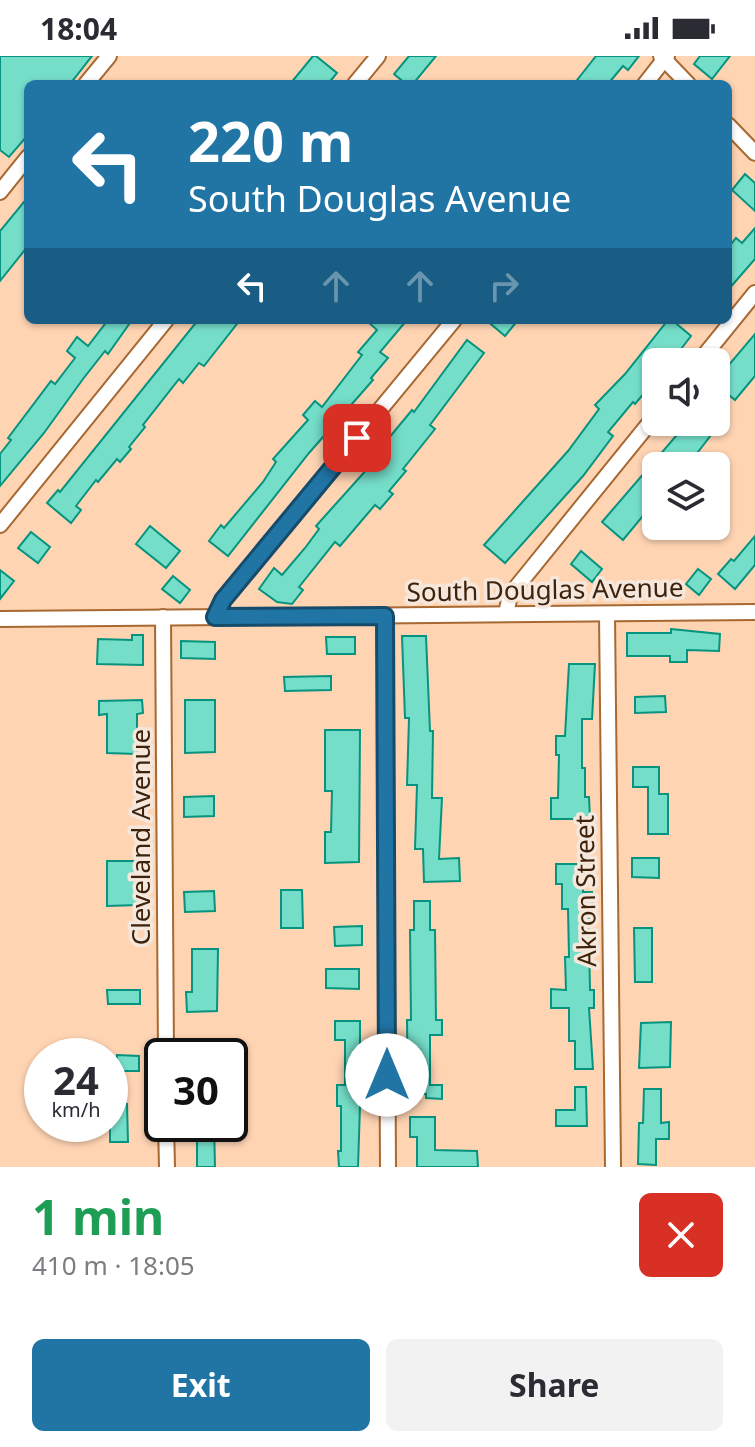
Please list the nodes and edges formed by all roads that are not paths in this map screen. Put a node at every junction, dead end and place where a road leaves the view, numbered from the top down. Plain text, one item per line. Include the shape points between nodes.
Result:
1 (109, 56) edge
2 (378, 56) edge
3 (664, 57) edge
4 (89, 80) edge
5 (358, 80) edge
6 (648, 80) edge
7 (684, 80) edge
8 (732, 129) edge
9 (755, 153) edge
10 (24, 162) edge
11 (0, 192) edge
12 (755, 293) edge
13 (732, 321) edge
14 (163, 324) edge
15 (451, 324) edge
16 (730, 324) edge
17 (710, 348) edge
18 (642, 432) edge
19 (0, 525) edge
20 (755, 612) edge
21 (506, 614) junction
22 (607, 615) junction
23 (385, 616) junction
24 (163, 617) junction
25 (215, 617) junction
26 (0, 619) edge
27 (166, 1038) edge
28 (166, 1142) edge
29 (167, 1167) edge
30 (388, 1167) edge
31 (613, 1167) edge

1 - 4 street
2 - 5 street
3 - 6 street
3 - 7 street
8 - 9 street
10 - 11 street
12 - 13 street
14 - 19 street
15 - 25 street via 223,600
16 - 17 street
18 - 21 street via 510,595
20 - 22 street, South Douglas Avenue
21 - 22 street, South Douglas Avenue
21 - 23 street, South Douglas Avenue
22 - 31 street, Akron Street
23 - 25 street, South Douglas Avenue
23 - 30 street
24 - 25 street, South Douglas Avenue
24 - 26 street, South Douglas Avenue
24 - 27 street, Cleveland Avenue
28 - 29 street

